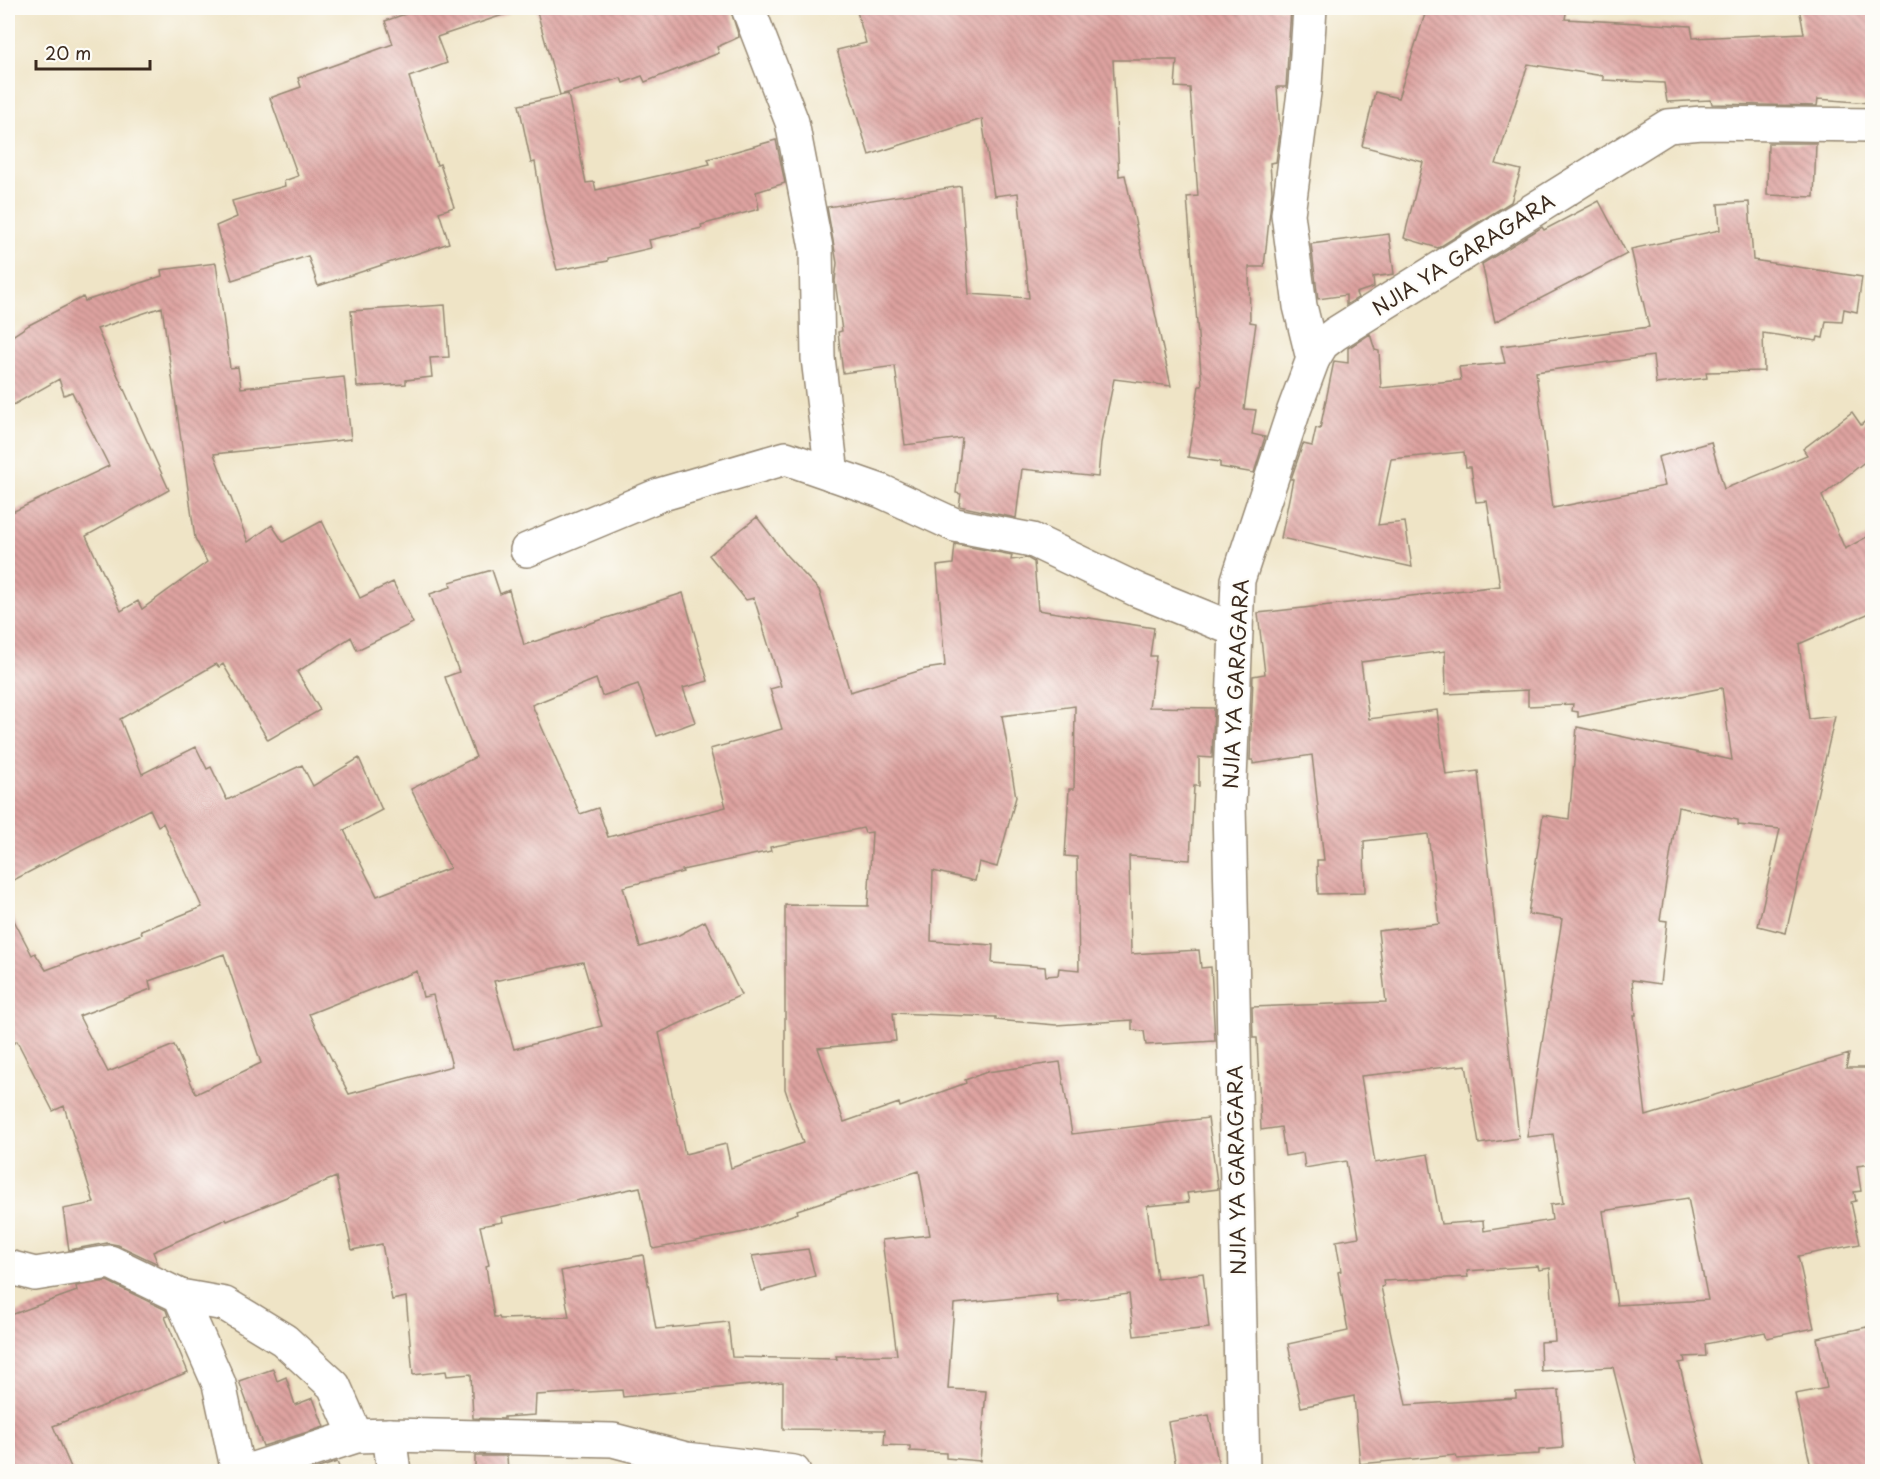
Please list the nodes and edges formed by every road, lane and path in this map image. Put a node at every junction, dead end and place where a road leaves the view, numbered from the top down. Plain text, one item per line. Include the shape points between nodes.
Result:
1 (748, 8) edge
2 (1310, 8) edge
3 (1872, 124) edge
4 (1313, 359) junction
5 (831, 474) junction
6 (527, 550) dead end
7 (1236, 630) junction
8 (8, 1267) edge
9 (180, 1296) junction
10 (389, 1435) junction
11 (356, 1436) junction
12 (686, 1465) edge
13 (238, 1472) edge
14 (244, 1472) edge
15 (394, 1472) edge
16 (794, 1472) edge
17 (1242, 1472) edge

1 - 5 street via 792,122 816,248 818,358
2 - 4 street via 1305,85 1288,214 1300,306
3 - 4 street, NJIA YA GARAGARA via 1668,126 1335,334 1322,344
4 - 7 street, NJIA YA GARAGARA via 1238,580
5 - 6 street via 786,458 659,495
5 - 7 street via 881,491 955,525 1032,540 1137,590
7 - 17 street, NJIA YA GARAGARA via 1229,805
8 - 9 street via 35,1274 111,1262
9 - 11 street via 225,1304 284,1340 334,1386
9 - 13 street via 219,1384
10 - 11 street
10 - 12 street via 613,1440
10 - 15 street
11 - 14 street
12 - 16 street

